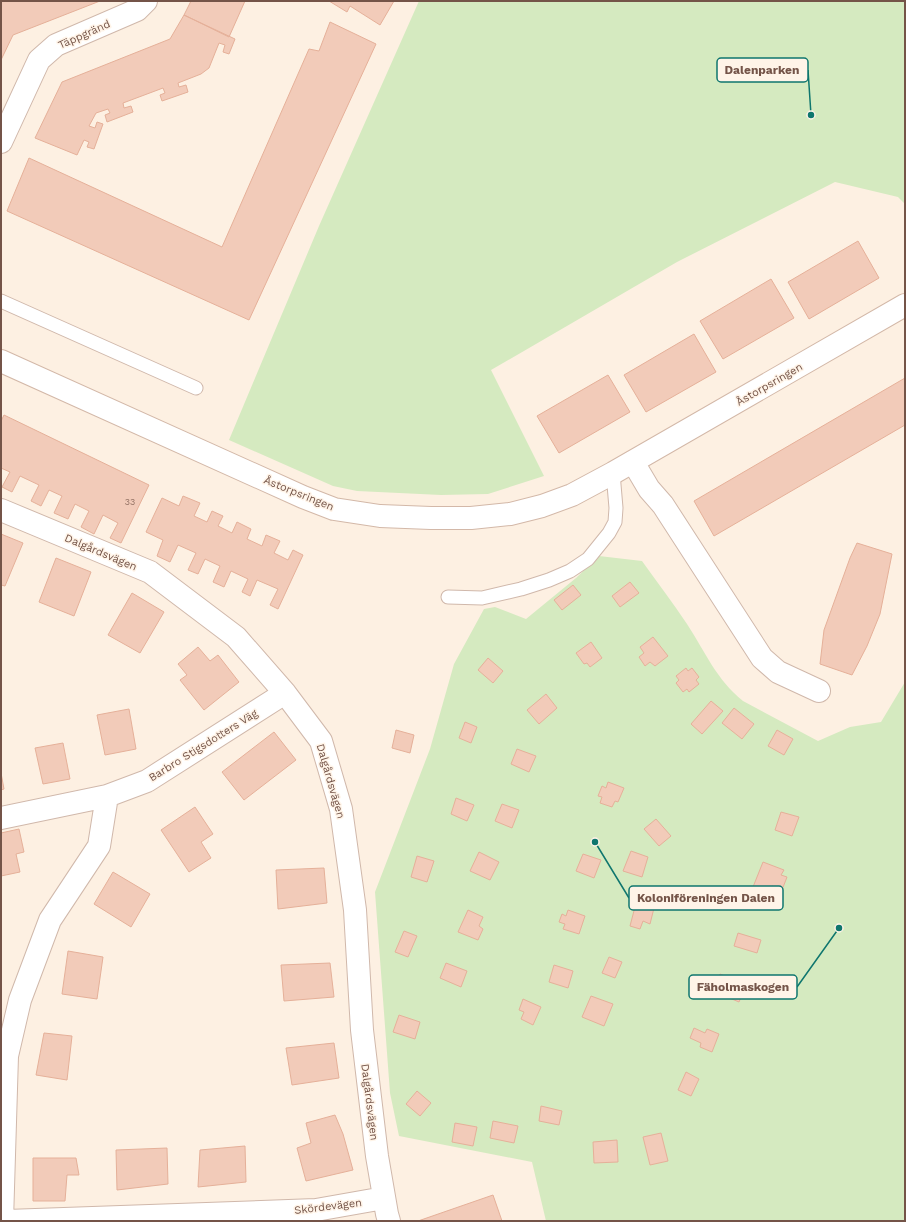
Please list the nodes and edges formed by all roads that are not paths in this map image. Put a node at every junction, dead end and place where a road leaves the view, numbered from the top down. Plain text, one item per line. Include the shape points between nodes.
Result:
1 (146, 1) edge
2 (1, 142) edge
3 (1, 302) edge
4 (905, 305) edge
5 (1, 362) edge
6 (196, 388) dead end
7 (633, 462) junction
8 (613, 473) junction
9 (1, 510) edge
10 (448, 597) dead end
11 (819, 691) dead end
12 (285, 693) junction
13 (107, 796) junction
14 (1, 818) edge
15 (384, 1198) junction
16 (2, 1221) edge
17 (7, 1221) edge
18 (389, 1221) edge

1 - 2 street, Täppgränd via 137,10 56,45 39,60
3 - 6 lane
4 - 7 street, Åstorpsringen
5 - 8 street, Åstorpsringen via 334,509 380,516 431,518 471,518 510,514 572,495
7 - 8 street, Åstorpsringen
7 - 11 street via 649,490 663,505 762,658 778,672
8 - 10 lane via 615,522 588,559 570,571 521,588 482,598
9 - 12 street, Dalgårdsvägen via 150,572 236,637
12 - 13 street, Barbro Stigsdotters Väg via 147,781
12 - 15 street, Dalgårdsvägen via 321,741 341,809 355,910 362,1030
13 - 14 street, Barbro Stigsdotters Väg
13 - 16 street via 99,846 50,920 20,1000 7,1056
15 - 17 street, Skördevägen via 316,1210
15 - 18 street, Dalgårdsvägen

